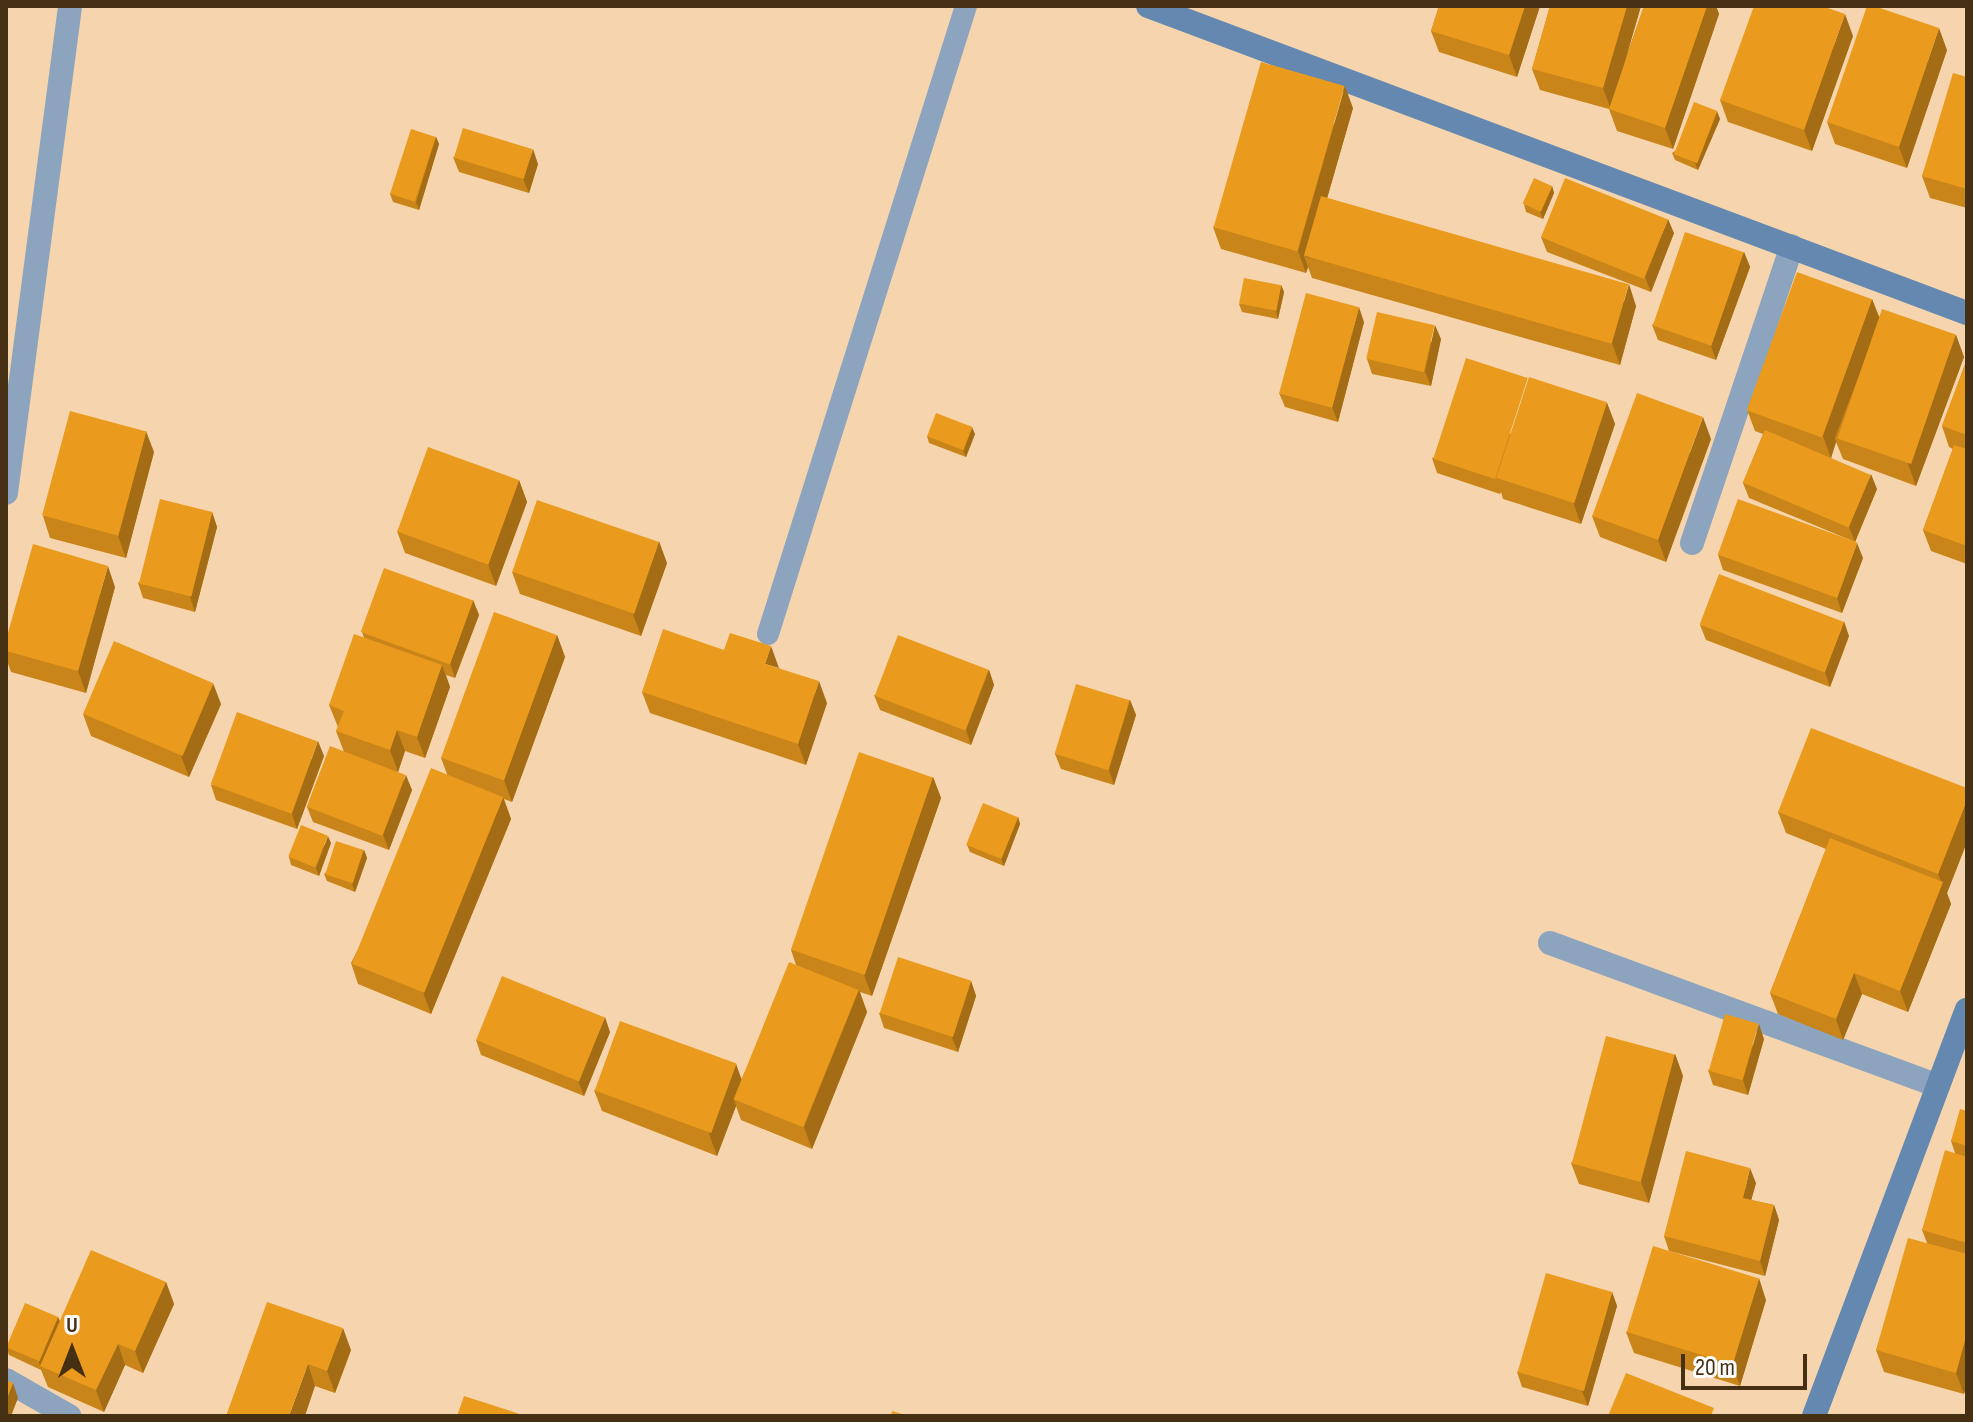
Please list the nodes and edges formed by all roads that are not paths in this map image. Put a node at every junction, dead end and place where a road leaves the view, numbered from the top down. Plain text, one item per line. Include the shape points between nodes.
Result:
1 (70, 6) edge
2 (966, 6) edge
3 (1148, 6) edge
4 (1792, 246) junction
5 (1967, 313) edge
6 (6, 493) edge
7 (1692, 543) dead end
8 (768, 634) dead end
9 (1550, 943) dead end
10 (1967, 1010) edge
11 (1936, 1085) junction
12 (6, 1380) edge
13 (69, 1416) edge
14 (1814, 1416) edge

1 - 6 street
2 - 8 lane
3 - 4 street
4 - 5 street
4 - 7 street
9 - 11 street
10 - 11 street
11 - 14 street
12 - 13 street

